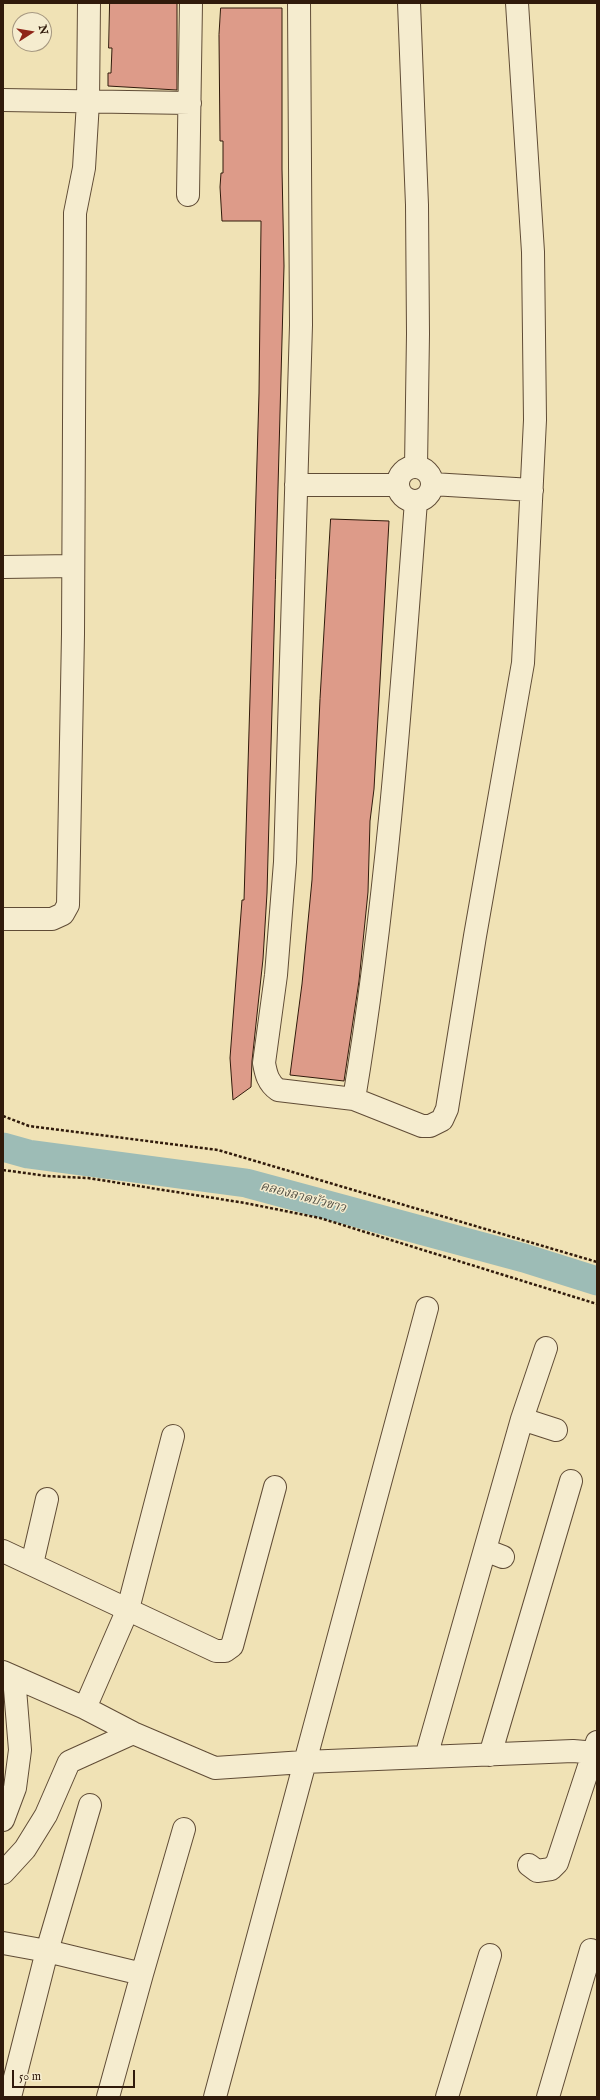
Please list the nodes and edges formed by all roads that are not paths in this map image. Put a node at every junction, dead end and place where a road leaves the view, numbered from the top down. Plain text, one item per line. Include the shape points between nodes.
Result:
1 (89, 3) edge
2 (191, 3) edge
3 (299, 3) edge
4 (409, 3) edge
5 (517, 3) edge
6 (3, 100) edge
7 (88, 102) junction
8 (190, 103) junction
9 (188, 195) dead end
10 (416, 467) junction
11 (432, 484) junction
12 (296, 485) junction
13 (398, 485) junction
14 (532, 490) junction
15 (416, 501) junction
16 (73, 566) junction
17 (3, 567) edge
18 (3, 919) edge
19 (354, 1099) junction
20 (427, 1308) dead end
21 (546, 1348) dead end
22 (522, 1420) junction
23 (556, 1430) dead end
24 (173, 1436) dead end
25 (571, 1481) dead end
26 (275, 1487) dead end
27 (47, 1499) dead end
28 (3, 1551) edge
29 (32, 1564) junction
30 (128, 1609) junction
31 (9, 1675) edge
32 (85, 1708) junction
33 (133, 1733) junction
34 (596, 1749) edge
35 (490, 1754) junction
36 (426, 1757) junction
37 (304, 1762) junction
38 (90, 1804) dead end
39 (3, 1820) edge
40 (184, 1829) dead end
41 (529, 1865) dead end
42 (3, 1873) edge
43 (3, 1942) edge
44 (592, 1950) dead end
45 (47, 1951) junction
46 (490, 1956) dead end
47 (142, 1974) junction
48 (10, 2097) edge
49 (108, 2097) edge
50 (215, 2097) edge
51 (447, 2097) edge
52 (548, 2097) edge

1 - 7 street
2 - 8 street
3 - 12 street via 301,309
4 - 10 street via 417,205
5 - 14 street via 533,252 535,420
6 - 7 street
7 - 8 street
7 - 16 street via 84,168 75,213
8 - 9 street
10 - 11 street via 428,472
10 - 13 street via 410,467 401,474
11 - 14 street
11 - 15 street via 428,496
12 - 13 street
12 - 19 street via 285,862 276,975 264,1063 271,1085 278,1090
13 - 15 street via 402,494
14 - 19 street via 523,663 447,1109 442,1120 430,1126 422,1126
15 - 19 street via 403,682 383,891
16 - 17 street
16 - 18 street via 68,905 63,914 52,919
20 - 37 street
21 - 22 street
22 - 23 street
22 - 36 street via 494,1554
24 - 30 street
25 - 35 street
26 - 30 street via 232,1646 225,1651 216,1651
27 - 29 street
28 - 29 street
29 - 30 street
30 - 32 street
31 - 32 street
31 - 39 street via 20,1750 15,1788
32 - 33 street
33 - 37 street via 215,1768
33 - 42 street via 69,1762 46,1815 25,1849
34 - 35 street
34 - 41 street via 557,1863 551,1869 537,1871
35 - 36 street
36 - 37 street
37 - 50 street
38 - 45 street
40 - 47 street
43 - 45 street
44 - 52 street
45 - 47 street
45 - 48 street
46 - 51 street
47 - 49 street

